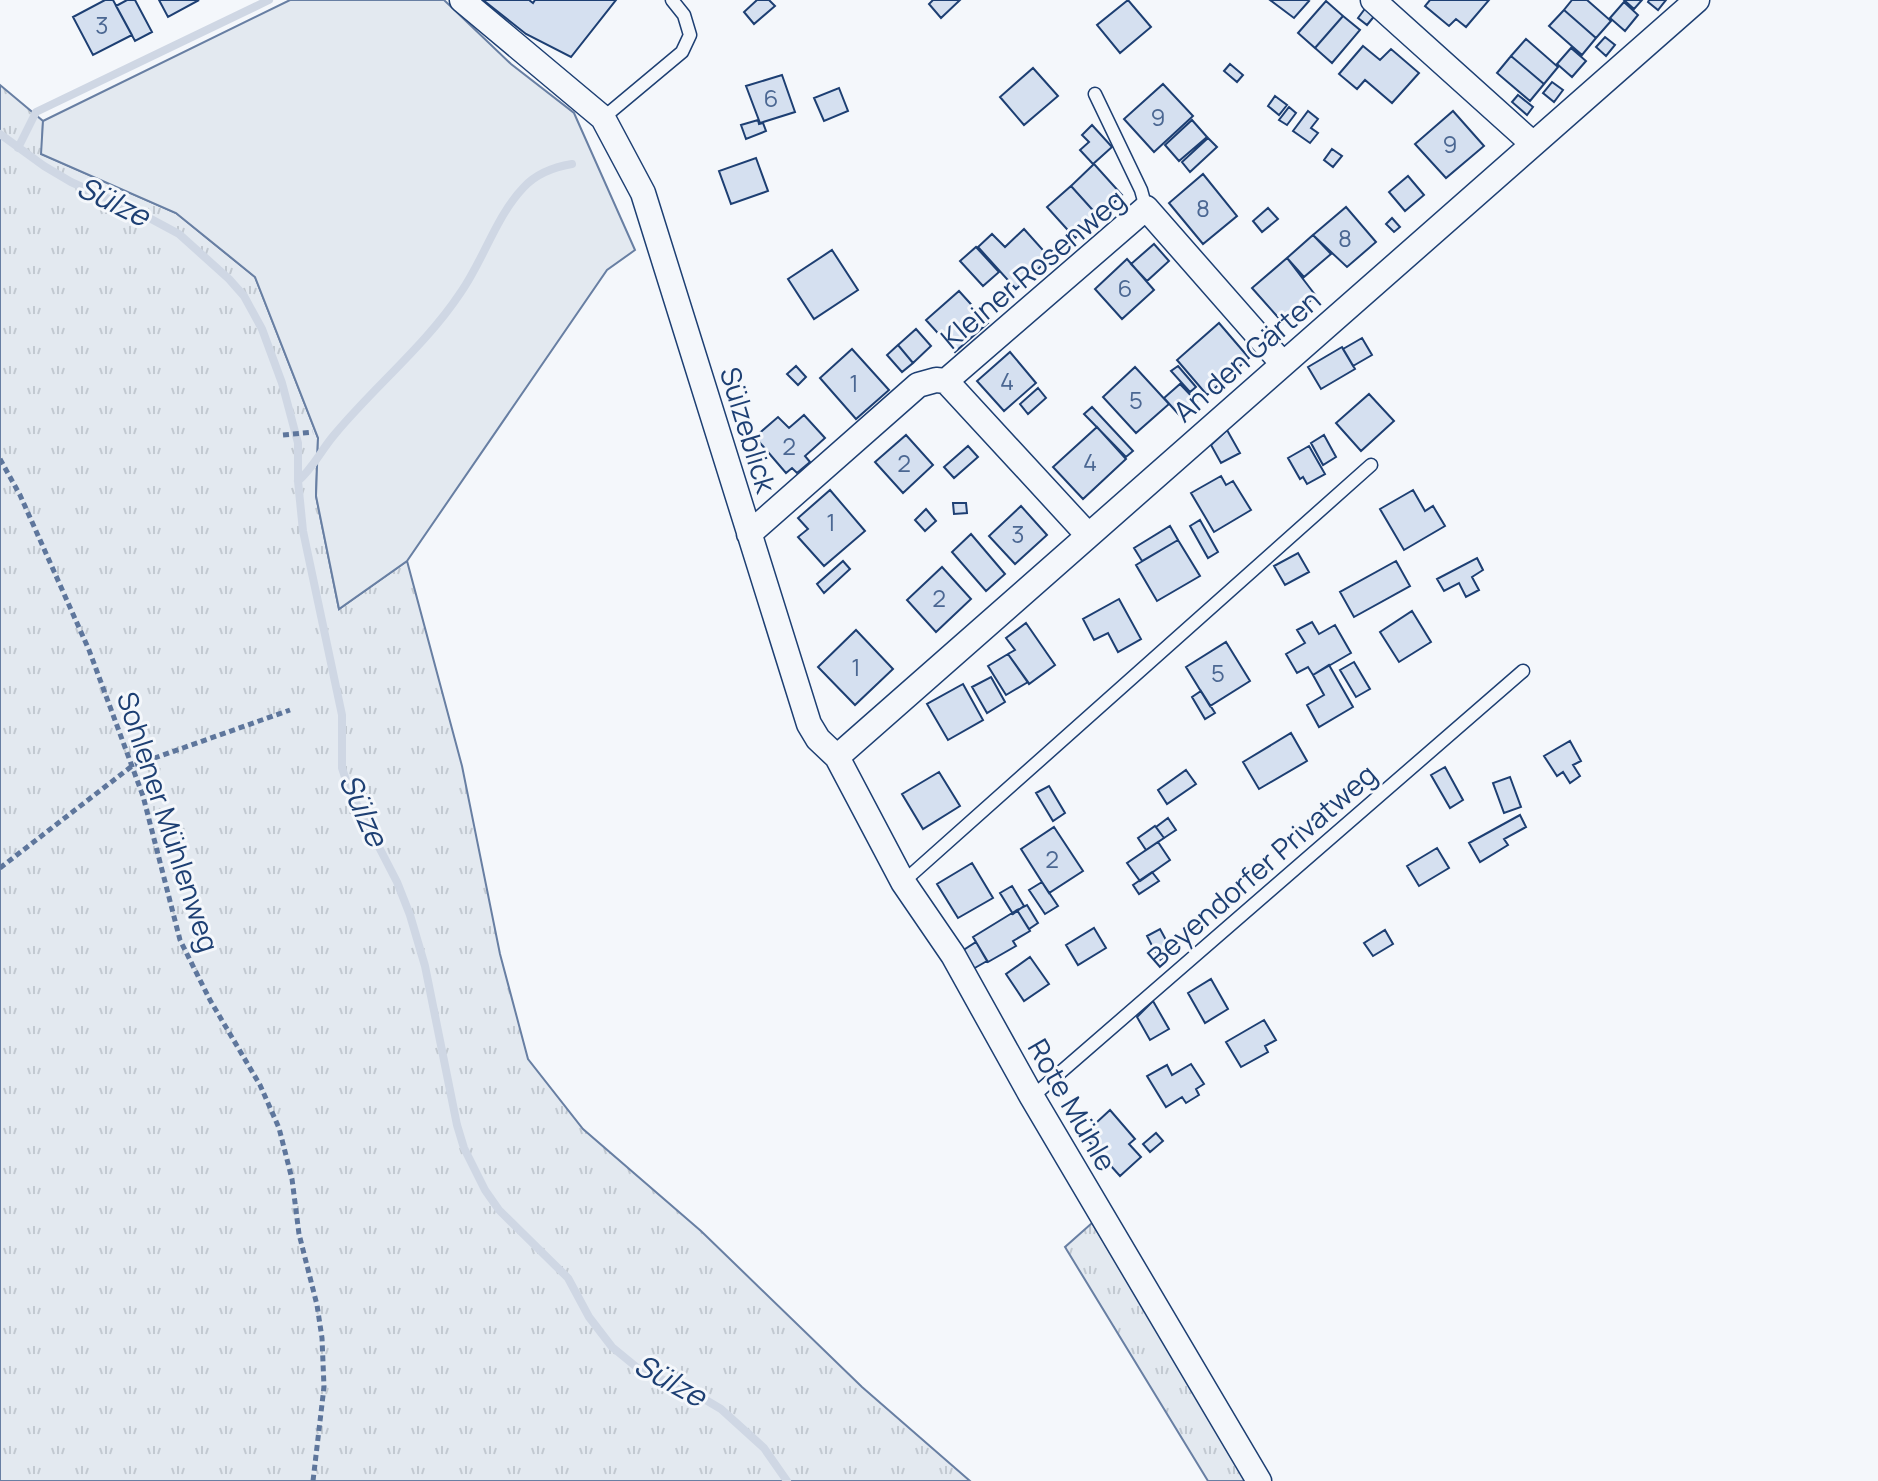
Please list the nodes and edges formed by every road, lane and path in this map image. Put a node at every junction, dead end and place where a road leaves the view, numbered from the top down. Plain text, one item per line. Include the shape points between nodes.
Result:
1 (462, 0) edge
2 (672, 0) edge
3 (1373, 0) edge
4 (1697, 0) edge
5 (1095, 94) dead end
6 (603, 118) junction
7 (1533, 144) junction
8 (1146, 208) junction
9 (1283, 364) junction
10 (946, 381) junction
11 (313, 432) dead end
12 (283, 435) dead end
13 (0, 459) edge
14 (1371, 465) dead end
15 (749, 534) junction
16 (1088, 535) junction
17 (1523, 671) dead end
18 (290, 710) dead end
19 (837, 757) junction
20 (132, 766) junction
21 (0, 868) edge
22 (903, 882) junction
23 (1032, 1097) junction
24 (313, 1481) edge
25 (1259, 1481) edge

1 - 6 street, Sülzeblick
2 - 6 lane via 690,35 682,52
3 - 7 street
4 - 7 street, An den Gärten
5 - 8 lane
6 - 15 street, Sülzeblick via 643,193
7 - 9 street, An den Gärten
8 - 9 street, Kleiner Rosenweg
8 - 10 street, Kleiner Rosenweg
9 - 16 street, An den Gärten
10 - 15 street, Kleiner Rosenweg via 918,385
10 - 16 street, Kleiner Rosenweg
11 - 12 path
13 - 20 path, Sohlener Mühlenweg via 66,595
14 - 22 lane
15 - 19 street, Sülzeblick via 809,724
16 - 19 street, An den Gärten
17 - 23 lane, Beyendorfer Privatweg
18 - 20 path
19 - 22 street, Rote Mühle
20 - 21 path
20 - 24 path, Sohlener Mühlenweg via 153,826 180,940 265,1095 288,1159 322,1338 324,1387
22 - 23 street, Rote Mühle via 953,955
23 - 25 street, Rote Mühle

